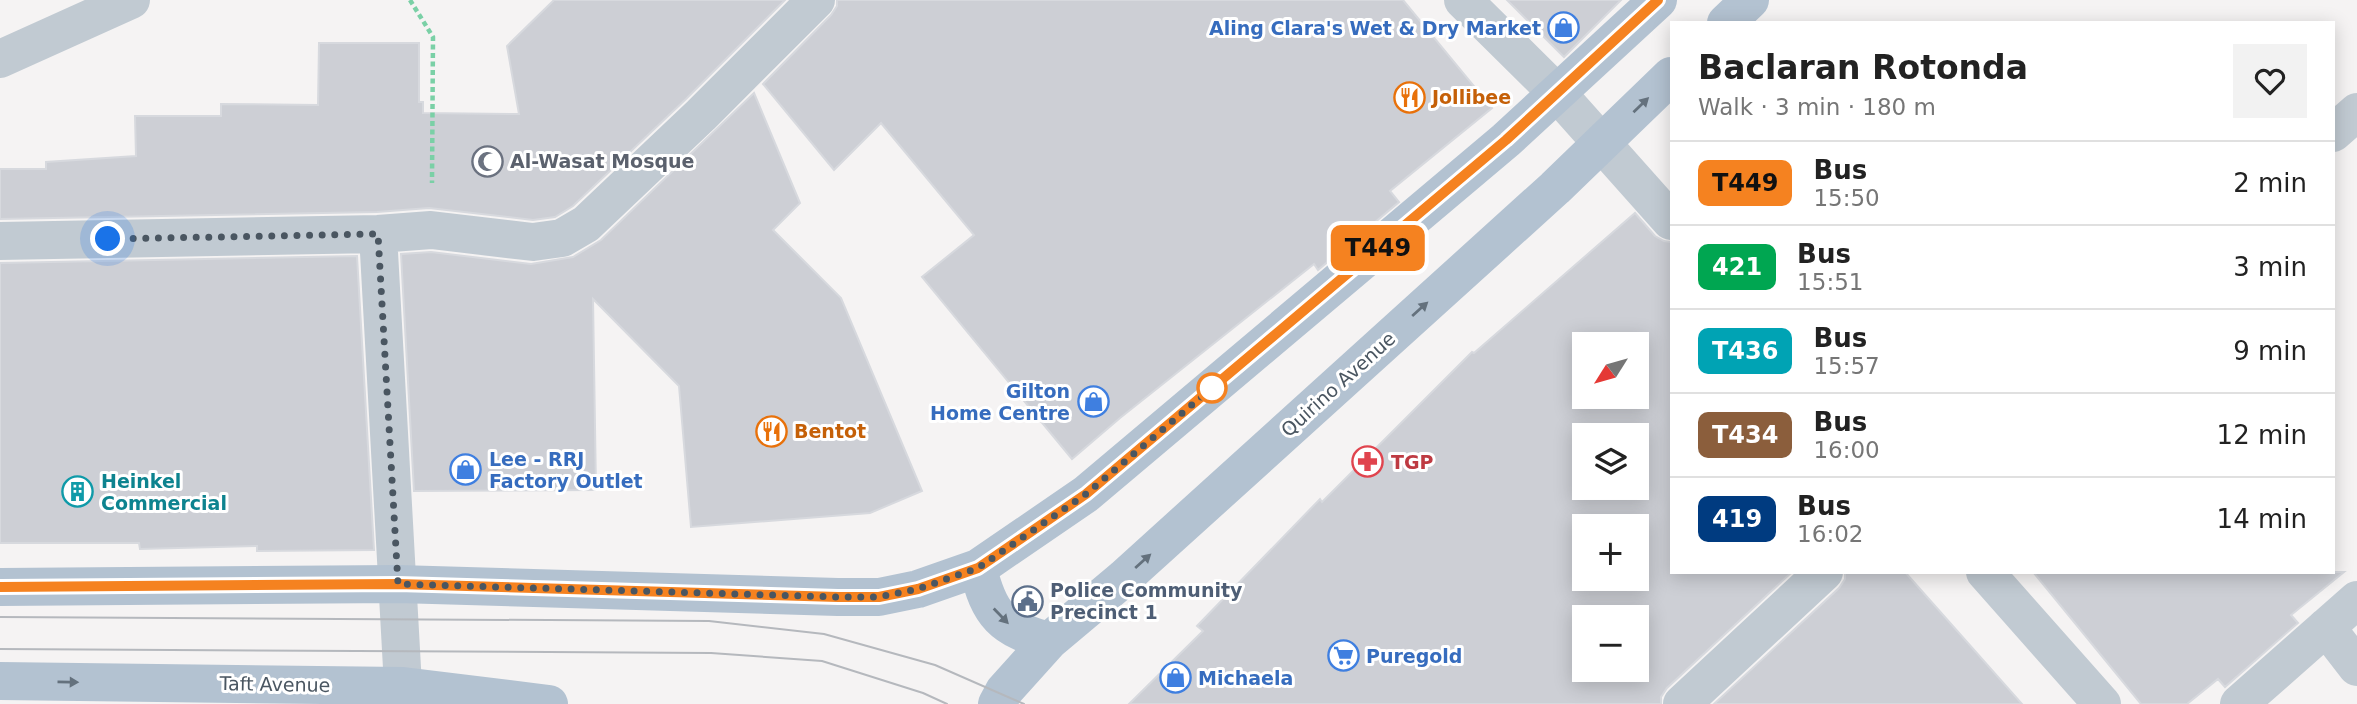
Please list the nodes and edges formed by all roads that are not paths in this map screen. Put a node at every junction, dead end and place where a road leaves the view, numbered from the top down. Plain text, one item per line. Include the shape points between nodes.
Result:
1 (131, 0) edge
2 (816, 0) edge
3 (1463, 0) edge
4 (1657, 0) edge
5 (1750, 0) edge
6 (1728, 21) edge
7 (0, 59) edge
8 (1670, 77) edge
9 (1557, 93) junction
10 (2357, 112) edge
11 (2335, 131) edge
12 (1602, 141) junction
13 (1670, 220) edge
14 (378, 234) junction
15 (0, 241) edge
16 (978, 568) junction
17 (1822, 574) edge
18 (1987, 574) edge
19 (398, 584) junction
20 (0, 587) edge
21 (2357, 600) edge
22 (2326, 627) junction
23 (1049, 641) junction
24 (2357, 667) edge
25 (0, 681) edge
26 (403, 686) junction
27 (1000, 698) edge
28 (549, 704) edge
29 (1682, 704) edge
30 (2102, 704) edge
31 (2239, 704) edge

1 - 7 street
2 - 14 street via 586,224 562,238 533,243 431,230
3 - 9 street
4 - 9 main road
5 - 6 main road
12 -> 8 main road, Quirino Avenue
9 - 12 street
9 - 16 main road via 1086,494
10 - 11 street
12 - 13 street
23 -> 12 main road, Quirino Avenue
14 - 15 street
14 - 19 street
16 - 19 main road via 879,597
16 -> 23 main road via 984,594 1000,618 1022,634
17 - 29 street
18 - 30 street
19 - 20 main road
19 - 26 street
21 - 22 street
22 - 24 street
22 - 31 street
23 - 27 main road, Quirino Avenue
25 -> 26 main road, Taft Avenue
26 - 28 main road, Taft Avenue

